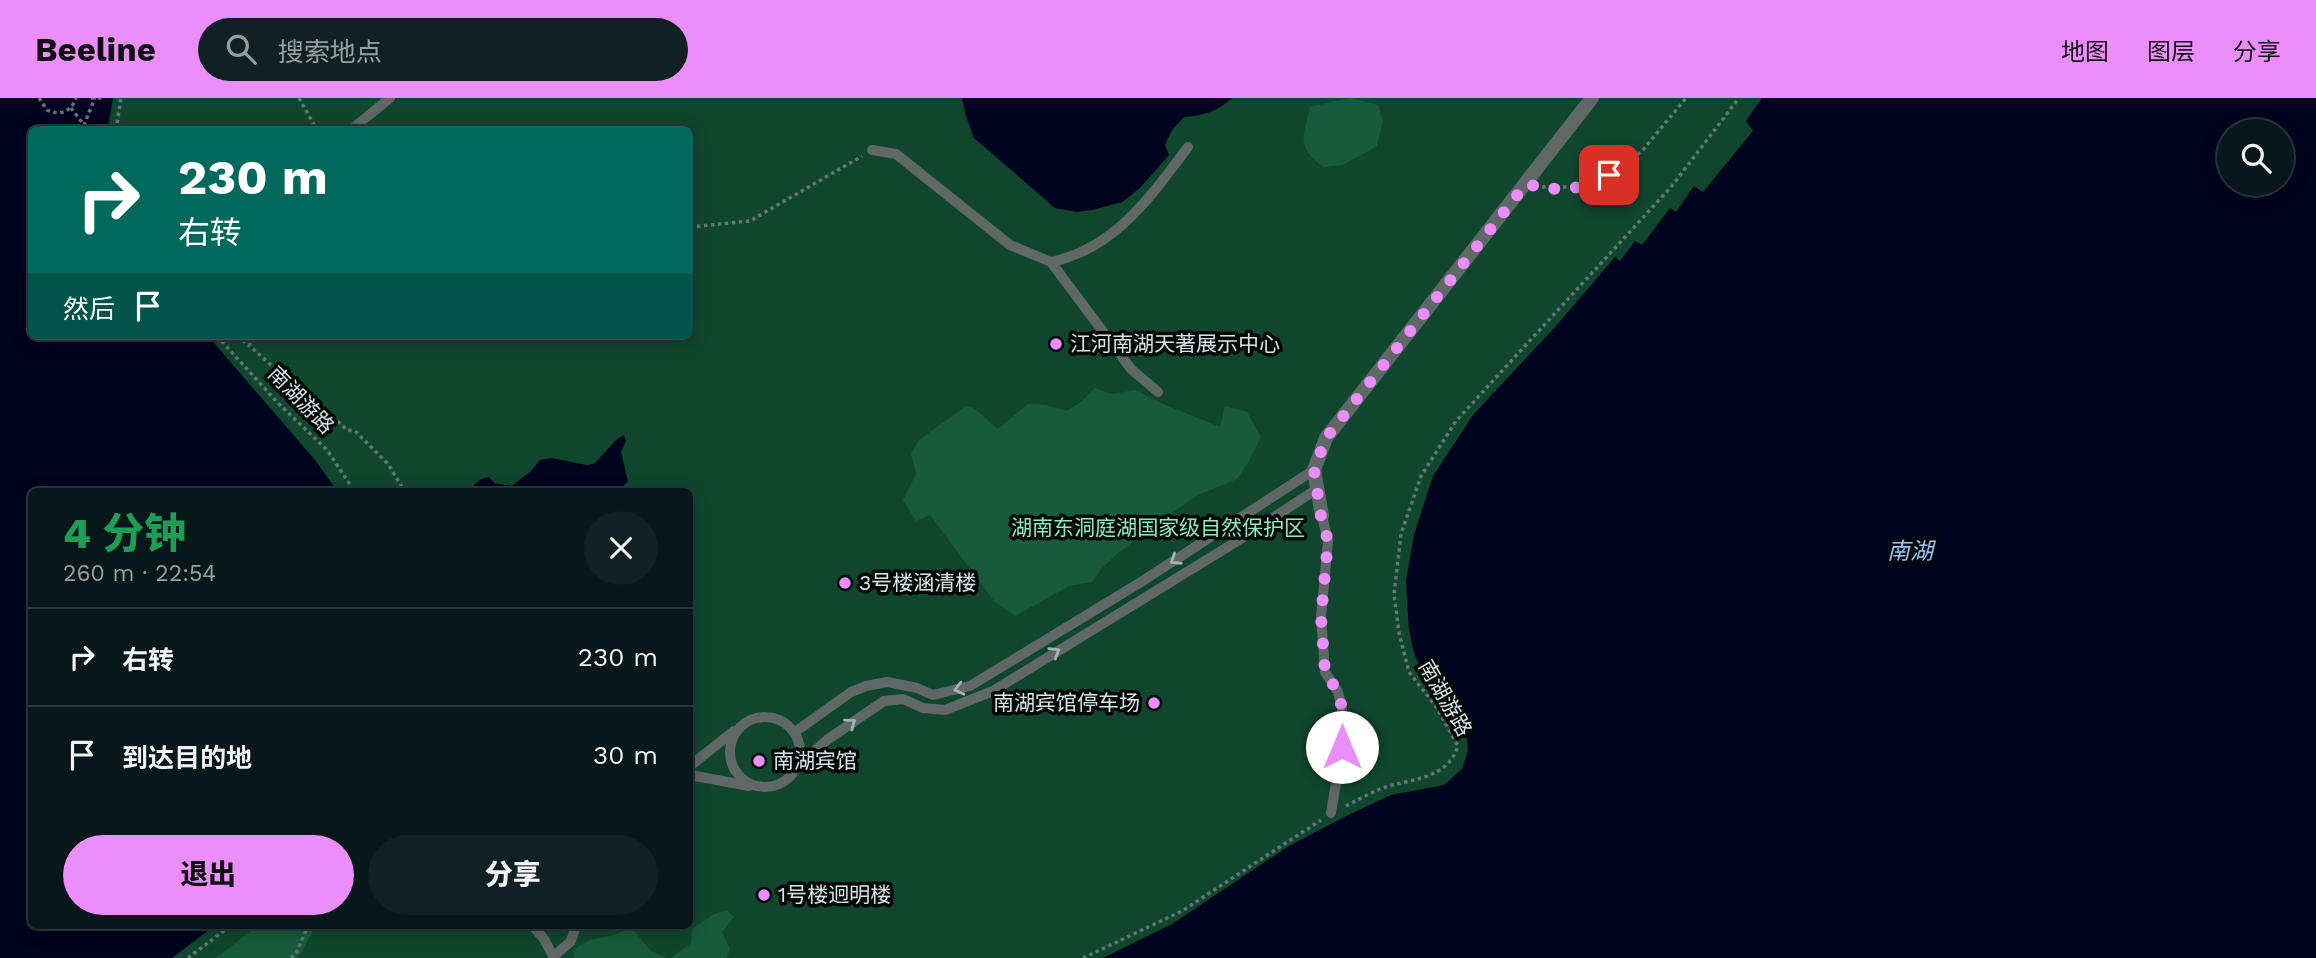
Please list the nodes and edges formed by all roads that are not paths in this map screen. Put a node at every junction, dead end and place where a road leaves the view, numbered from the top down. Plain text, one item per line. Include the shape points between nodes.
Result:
1 (390, 98) edge
2 (1592, 98) edge
3 (356, 126) edge
4 (1188, 147) dead end
5 (872, 150) road end
6 (1051, 262) junction
7 (1158, 392) dead end
8 (1314, 470) junction
9 (1317, 489) junction
10 (1321, 516) joint
11 (741, 726) junction
12 (795, 732) junction
13 (693, 764) edge
14 (798, 766) junction
15 (693, 776) edge
16 (762, 788) junction
17 (1331, 813) road end
18 (536, 929) edge
19 (575, 929) edge
20 (554, 957) edge

1 - 3 lane
2 - 8 street via 1326,438
4 - 6 lane via 1119,230 1096,247
5 - 6 lane via 896,154 1010,245
6 - 7 lane via 1131,369
8 - 9 street
8 -> 12 lane via 970,687 933,695 887,682 866,686
9 - 10 street
14 -> 9 lane via 884,701 903,699 923,708 945,710 993,691
10 - 17 lane via 1328,541 1321,617 1325,672 1342,708 1342,747
11 - 12 lane via 763,716 786,723
11 - 13 lane
11 - 16 lane via 733,735 730,760 741,779
12 - 14 lane via 800,743
14 - 16 lane via 783,783
15 - 16 lane
18 - 20 lane
19 - 20 lane

